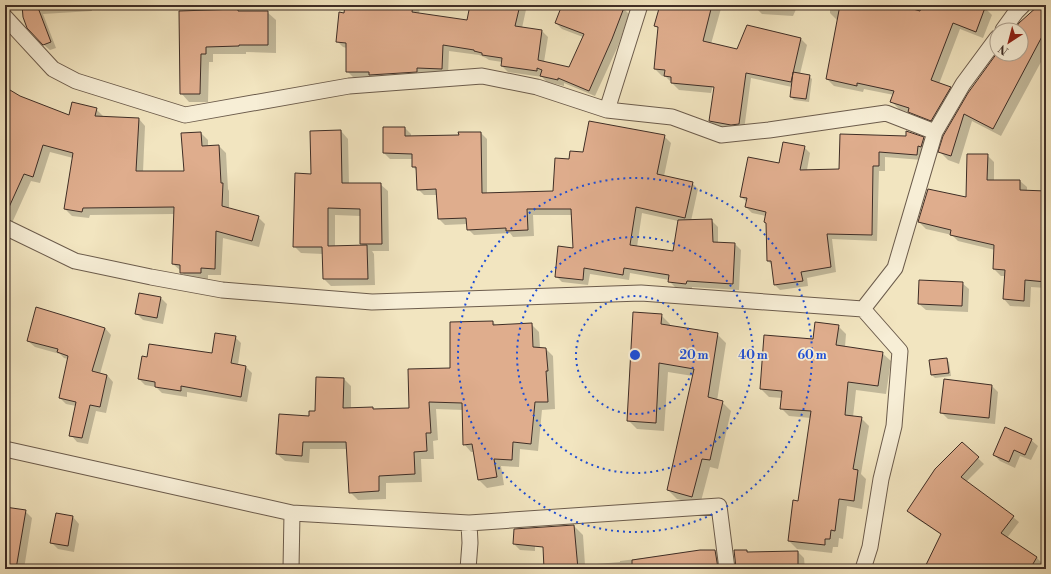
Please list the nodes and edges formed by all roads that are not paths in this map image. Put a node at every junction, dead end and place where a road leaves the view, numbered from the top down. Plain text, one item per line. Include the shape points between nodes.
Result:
1 (640, 5) edge
2 (1023, 5) edge
3 (5, 17) edge
4 (1009, 22) edge
5 (989, 49) edge
6 (607, 110) junction
7 (935, 132) junction
8 (5, 227) edge
9 (864, 309) junction
10 (5, 449) edge
11 (292, 513) junction
12 (470, 523) junction
13 (291, 569) edge
14 (468, 569) edge
15 (727, 569) edge
16 (863, 569) edge

1 - 6 street
2 - 4 street
3 - 6 street via 53,69 76,82 103,88 186,115 349,86 482,76 537,87
5 - 7 street via 963,84
6 - 7 street via 672,117 721,135 886,113
7 - 9 street via 895,268
8 - 9 street via 75,260 222,290 372,302 641,293
9 - 16 street via 900,351 894,426 881,480 870,547
10 - 11 street
11 - 12 street
11 - 13 street
12 - 14 street
12 - 15 street via 719,506

